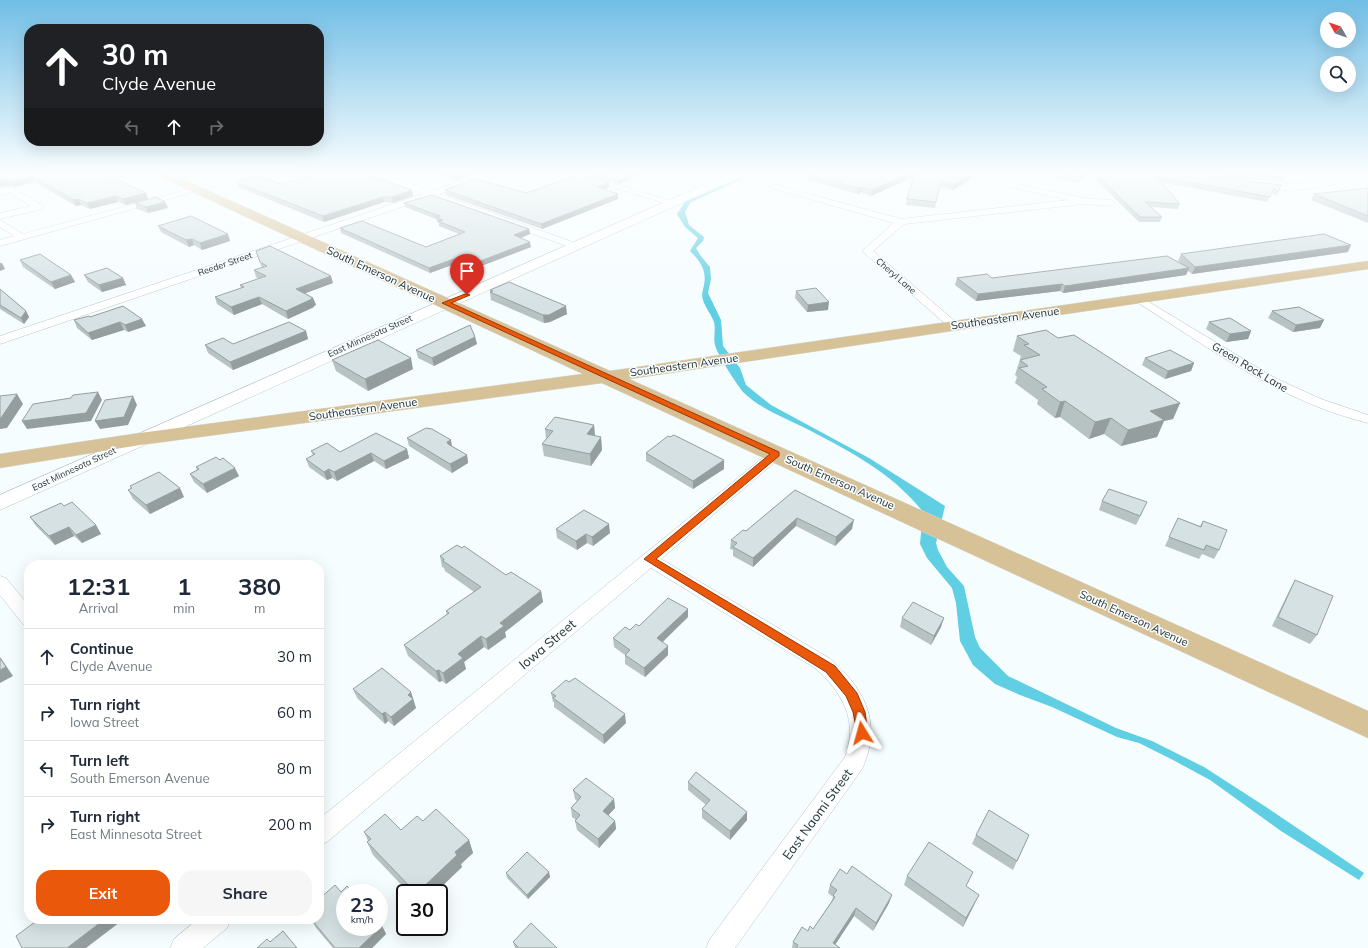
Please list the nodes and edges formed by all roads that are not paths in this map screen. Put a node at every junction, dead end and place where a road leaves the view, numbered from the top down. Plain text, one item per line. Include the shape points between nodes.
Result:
1 (99, 216) edge
2 (254, 216) edge
3 (366, 216) edge
4 (493, 216) edge
5 (641, 216) edge
6 (880, 216) edge
7 (951, 216) edge
8 (901, 222) junction
9 (0, 223) edge
10 (22, 237) junction
11 (302, 238) junction
12 (0, 243) edge
13 (575, 246) junction
14 (1368, 265) edge
15 (1139, 299) junction
16 (446, 303) junction
17 (953, 325) junction
18 (0, 340) edge
19 (605, 377) junction
20 (1368, 419) edge
21 (140, 439) junction
22 (776, 454) junction
23 (0, 461) edge
24 (0, 503) edge
25 (649, 559) junction
26 (0, 582) edge
27 (24, 613) edge
28 (1368, 726) edge
29 (324, 830) edge
30 (212, 924) edge
31 (183, 948) edge
32 (719, 948) edge

1 - 10 street
2 - 11 main road, South Emerson Avenue
3 - 11 street, Reeder Street
4 - 13 street
5 - 13 street, East Minnesota Street
6 - 8 street
7 - 8 street
8 - 17 street, Cheryl Lane via 867,251
9 - 10 street
10 - 12 street
11 - 16 main road, South Emerson Avenue
11 - 18 street, Reeder Street
13 - 16 street, East Minnesota Street
14 - 15 main road, Southeastern Avenue
15 - 17 main road, Southeastern Avenue
15 - 20 street, Green Rock Lane via 1275,383 1316,402
16 - 19 main road, South Emerson Avenue
16 - 21 street, East Minnesota Street
17 - 19 main road, Southeastern Avenue
19 - 21 main road, Southeastern Avenue
19 - 22 main road, South Emerson Avenue
21 - 23 main road, Southeastern Avenue
21 - 24 street, East Minnesota Street
22 - 25 street, Iowa Street
22 - 28 main road, South Emerson Avenue
25 - 29 street, Iowa Street
25 - 32 street, East Naomi Street via 831,669 851,693 861,722 862,738 854,762
26 - 27 street
30 - 31 street

